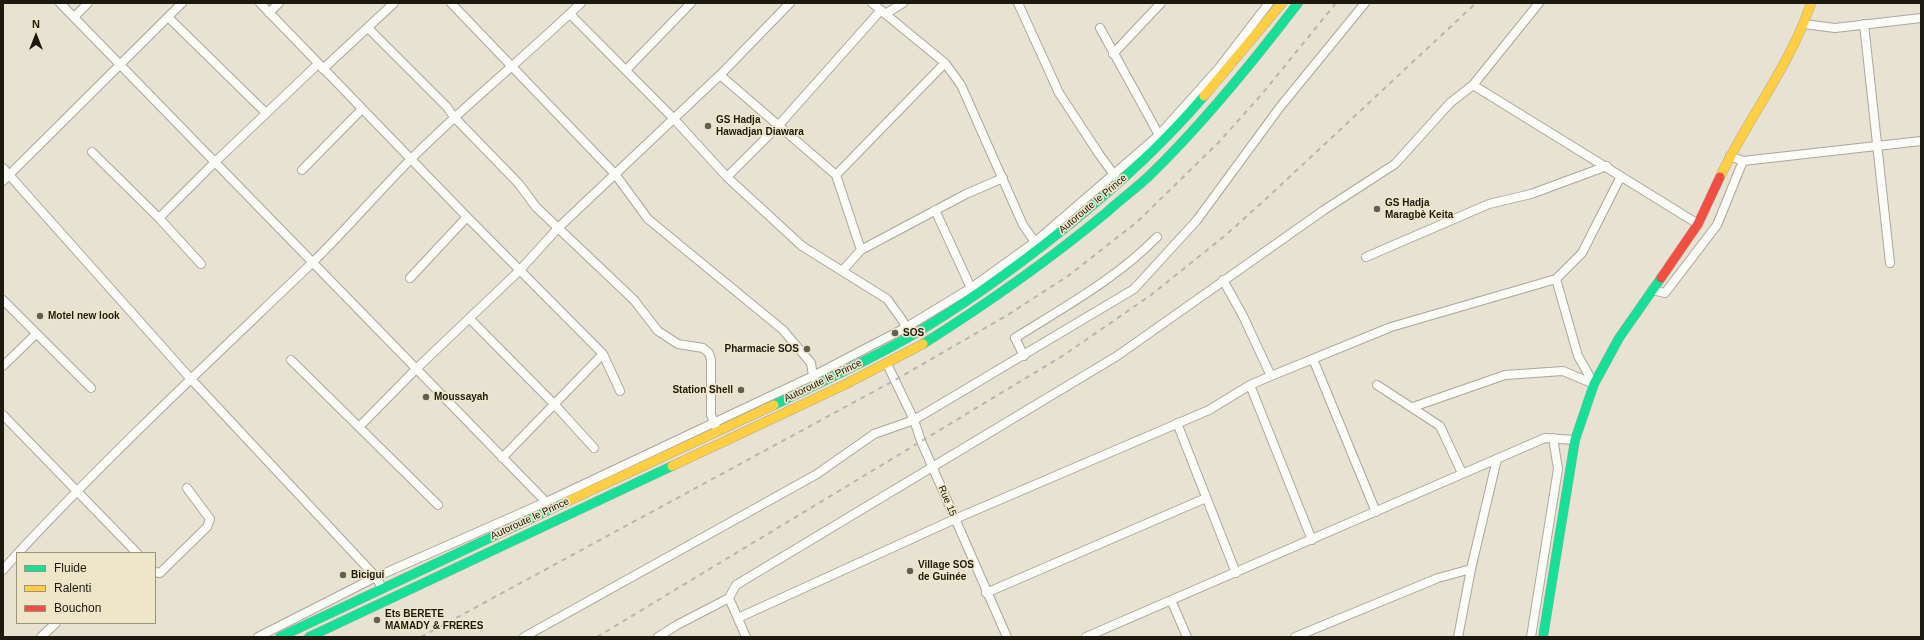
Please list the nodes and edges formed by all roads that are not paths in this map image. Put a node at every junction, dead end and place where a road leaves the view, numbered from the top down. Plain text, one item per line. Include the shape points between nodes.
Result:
1 (60, 3) edge
2 (88, 3) edge
3 (182, 3) edge
4 (260, 3) edge
5 (279, 3) edge
6 (394, 3) edge
7 (451, 3) edge
8 (582, 3) edge
9 (690, 3) edge
10 (790, 3) edge
11 (872, 3) edge
12 (902, 3) edge
13 (1018, 3) edge
14 (1161, 3) edge
15 (1269, 3) edge
16 (1282, 3) edge
17 (1298, 3) edge
18 (1365, 3) edge
19 (1539, 3) edge
20 (1811, 3) edge
21 (883, 12) junction
22 (269, 13) junction
23 (570, 14) junction
24 (74, 17) junction
25 (168, 17) junction
26 (1921, 18) edge
27 (1804, 24) junction
28 (1864, 24) junction
29 (368, 28) junction
30 (1100, 28) dead end
31 (1113, 54) junction
32 (945, 63) junction
33 (120, 65) junction
34 (321, 66) junction
35 (514, 66) junction
36 (626, 70) junction
37 (720, 75) junction
38 (1474, 85) junction
39 (362, 110) junction
40 (266, 113) junction
41 (454, 117) junction
42 (674, 119) junction
43 (778, 126) junction
44 (1159, 135) junction
45 (1921, 141) edge
46 (1878, 146) junction
47 (92, 152) dead end
48 (1730, 156) junction
49 (411, 159) junction
50 (1743, 161) junction
51 (215, 162) junction
52 (1606, 166) junction
53 (3, 168) edge
54 (302, 170) dead end
55 (615, 174) junction
56 (836, 175) junction
57 (1114, 175) junction
58 (1621, 176) junction
59 (727, 177) junction
60 (6, 178) edge
61 (1003, 178) junction
62 (1120, 183) junction
63 (935, 210) junction
64 (467, 217) junction
65 (160, 218) junction
66 (1698, 224) junction
67 (558, 228) junction
68 (1157, 237) dead end
69 (1037, 245) junction
70 (860, 250) junction
71 (1366, 257) dead end
72 (313, 262) junction
73 (1890, 263) dead end
74 (202, 264) dead end
75 (520, 270) junction
76 (843, 270) junction
77 (410, 278) dead end
78 (1556, 279) junction
79 (1223, 280) junction
80 (971, 288) junction
81 (1652, 290) junction
82 (3, 300) edge
83 (470, 319) junction
84 (906, 328) junction
85 (36, 334) junction
86 (909, 337) junction
87 (603, 354) junction
88 (1024, 356) junction
89 (1313, 359) junction
90 (291, 360) dead end
91 (887, 364) junction
92 (3, 366) edge
93 (416, 369) junction
94 (1271, 376) junction
95 (190, 378) junction
96 (815, 380) junction
97 (1594, 384) junction
98 (1250, 385) junction
99 (1377, 385) dead end
100 (91, 388) dead end
101 (620, 391) dead end
102 (555, 405) junction
103 (1413, 407) junction
104 (3, 415) edge
105 (914, 420) junction
106 (714, 422) junction
107 (1177, 422) junction
108 (360, 426) junction
109 (718, 431) junction
110 (1553, 438) junction
111 (1575, 440) junction
112 (594, 448) dead end
113 (502, 458) junction
114 (1497, 459) junction
115 (932, 467) junction
116 (1462, 473) junction
117 (187, 488) dead end
118 (76, 490) junction
119 (1206, 498) junction
120 (546, 502) junction
121 (438, 505) dead end
122 (553, 509) junction
123 (1376, 512) junction
124 (955, 519) junction
125 (1312, 540) junction
126 (20, 552) edge
127 (136, 552) edge
128 (16, 556) edge
129 (1471, 569) junction
130 (3, 570) edge
131 (156, 572) edge
132 (1236, 573) junction
133 (376, 578) junction
134 (382, 588) junction
135 (986, 592) junction
136 (729, 598) junction
137 (1171, 600) junction
138 (738, 618) junction
139 (55, 624) edge
140 (41, 637) edge
141 (258, 637) edge
142 (280, 637) edge
143 (309, 637) edge
144 (524, 637) edge
145 (658, 637) edge
146 (746, 637) edge
147 (1007, 637) edge
148 (1086, 637) edge
149 (1187, 637) edge
150 (1296, 637) edge
151 (1458, 637) edge
152 (1530, 637) edge
153 (1543, 637) edge

1 - 24 street
2 - 24 street
3 - 25 street
4 - 22 street
5 - 22 street
6 - 29 street
7 - 35 street
8 - 23 street
9 - 36 street
10 - 37 street
11 - 21 street
12 - 21 street
13 - 57 street via 1059,93
14 - 31 street
15 - 44 street via 1219,68
16 - 62 main road, Autoroute le Prince via 1194,108
17 - 91 main road, Autoroute le Prince via 1204,117 1148,177 1053,257 982,307
18 - 88 street via 1280,108 1197,220 1134,289
19 - 38 street
20 - 27 main road
21 - 32 street
21 - 43 street
22 - 34 street
23 - 35 street
23 - 36 street
24 - 33 street
25 - 33 street
25 - 40 street
26 - 28 street
27 - 28 street via 1835,28
27 - 48 main road via 1789,56
28 - 46 street
29 - 34 street
29 - 41 street
30 - 31 street
31 - 44 street
32 - 56 street
32 - 61 street via 970,102
33 - 51 street
33 - 60 street
34 - 39 street
34 - 40 street
35 - 41 street
35 - 55 street
36 - 42 street
37 - 42 street
37 - 43 street
38 - 52 street
38 - 79 street via 1450,103 1395,164
39 - 49 street
39 - 54 street
40 - 51 street
41 - 49 street
41 - 67 street
42 - 55 street
42 - 59 street
43 - 56 street
43 - 59 street
44 - 57 street
45 - 46 street
46 - 50 street
46 - 73 street
47 - 65 street
48 - 50 street
48 - 66 main road
49 - 64 street
49 - 72 street
50 - 81 street via 1717,226 1665,293
51 - 65 street
51 - 72 street
52 - 58 street
52 - 71 street via 1531,194 1490,204
53 - 60 street
55 - 67 street
55 - 96 street via 648,219 783,330 812,363
56 - 70 street
57 - 62 street
57 - 69 street
58 - 66 street
58 - 78 street via 1582,253
59 - 76 street via 802,246
60 - 95 street
61 - 63 street
61 - 69 street via 1023,225
62 - 69 main road, Autoroute le Prince
63 - 70 street
63 - 80 street
64 - 75 street
64 - 77 street
65 - 74 street
66 - 81 main road
67 - 75 street
67 - 106 street via 634,300 658,331 678,344 703,348 709,353 711,415
68 - 88 street via 1103,283 1015,338
69 - 80 street
69 - 86 main road, Autoroute le Prince via 975,296
70 - 76 street
72 - 93 street
72 - 95 street
75 - 83 street
75 - 87 street
76 - 84 street via 886,299
78 - 89 street via 1391,327
78 - 97 street via 1578,356
79 - 94 street
79 - 115 street via 1117,356
80 - 84 street
81 - 97 main road via 1619,338
82 - 85 street
83 - 93 street
83 - 102 street
84 - 86 street
84 - 96 street
85 - 92 street
85 - 100 street
86 - 96 main road, Autoroute le Prince
87 - 101 street
87 - 102 street
88 - 105 street
89 - 94 street
89 - 123 street
90 - 108 street
91 - 105 street, Rue 15
91 - 143 main road, Autoroute le Prince via 681,464
93 - 108 street
93 - 113 street
94 - 98 street
95 - 118 street
95 - 133 street
96 - 106 street
96 - 109 main road, Autoroute le Prince
97 - 103 street via 1563,371 1505,375
97 - 111 main road
98 - 107 street via 1209,410
98 - 125 street
99 - 103 street
102 - 112 street
102 - 113 street
103 - 116 street via 1440,426
104 - 118 street
105 - 115 street, Rue 15
105 - 144 street via 874,434 817,474
106 - 109 street
106 - 120 street
107 - 119 street
107 - 124 street
108 - 121 street
109 - 122 main road, Autoroute le Prince
110 - 111 street
110 - 114 street via 1545,438
110 - 152 street via 1558,469
111 - 153 main road
113 - 120 street
114 - 116 street
114 - 129 street
115 - 124 street, Rue 15
115 - 136 street via 736,585
116 - 123 street
117 - 131 street via 210,519 207,527 160,573
118 - 126 street
118 - 127 street
119 - 132 street
119 - 135 street
120 - 122 street
120 - 133 street
122 - 134 main road, Autoroute le Prince
123 - 125 street
124 - 135 street, Rue 15
124 - 138 street
125 - 132 street
128 - 130 street
129 - 150 street via 1438,578
129 - 151 street
132 - 137 street
133 - 134 street
133 - 141 street
134 - 142 main road, Autoroute le Prince
135 - 147 street, Rue 15
136 - 138 street
136 - 145 street
137 - 148 street
137 - 149 street
138 - 146 street
139 - 140 street

